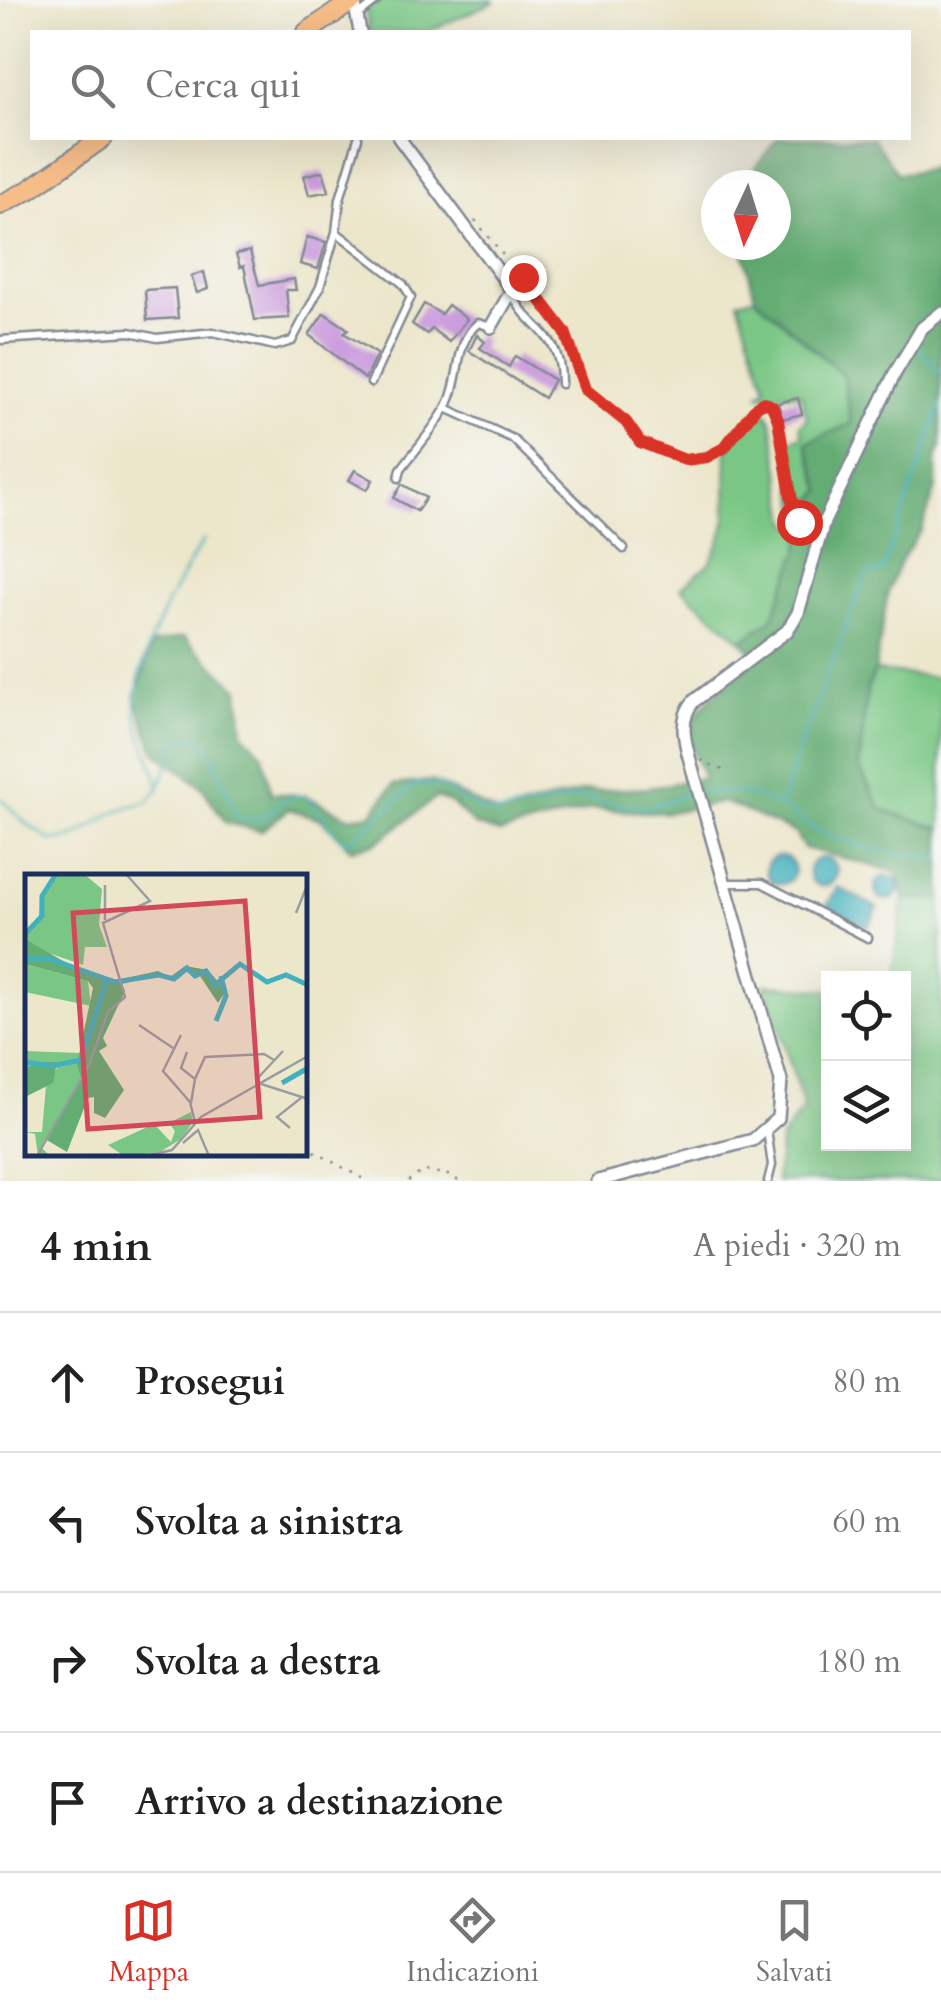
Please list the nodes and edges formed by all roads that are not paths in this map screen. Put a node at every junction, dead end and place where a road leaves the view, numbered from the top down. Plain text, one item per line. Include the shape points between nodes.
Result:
1 (378, 0) edge
2 (355, 5) edge
3 (311, 30) edge
4 (360, 30) edge
5 (100, 140) edge
6 (357, 140) edge
7 (400, 140) edge
8 (2, 206) edge
9 (336, 232) junction
10 (512, 290) junction
11 (941, 313) edge
12 (491, 328) joint
13 (0, 340) edge
14 (371, 383) dead end
15 (562, 384) dead end
16 (446, 408) junction
17 (398, 478) dead end
18 (624, 549) dead end
19 (724, 883) junction
20 (868, 938) dead end
21 (767, 1130) junction
22 (598, 1181) edge
23 (768, 1181) edge

1 - 2 lane
2 - 3 main road
2 - 4 street
5 - 8 main road
6 - 9 lane
7 - 10 street
9 - 13 lane via 320,287 285,344 213,332
9 - 14 lane via 410,296
10 - 12 street
10 - 15 lane via 550,339
11 - 19 street via 908,348 824,522 798,614 787,630 688,707 683,732
12 - 16 lane via 478,323 467,333
16 - 17 lane
16 - 18 lane via 513,440
19 - 20 lane via 762,883
19 - 21 street via 781,1081 778,1118
21 - 22 street via 727,1148
21 - 23 lane

